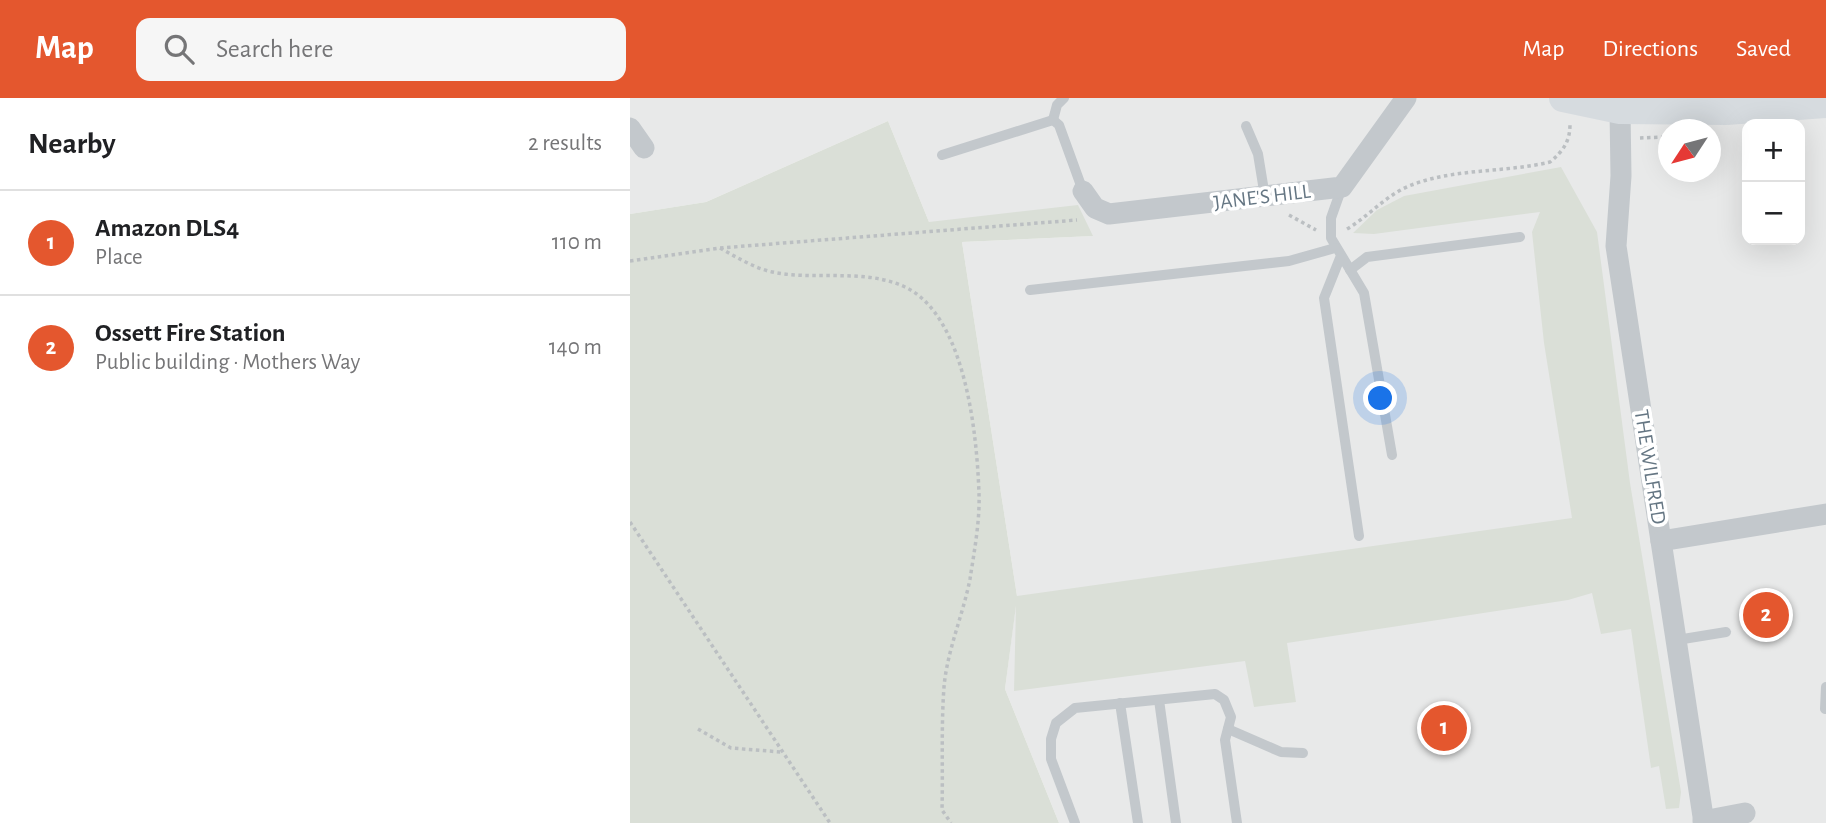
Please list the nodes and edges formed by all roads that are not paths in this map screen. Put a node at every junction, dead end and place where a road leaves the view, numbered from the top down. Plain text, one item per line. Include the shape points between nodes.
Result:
1 (1064, 98) edge
2 (1406, 98) edge
3 (1563, 98) edge
4 (1826, 104) edge
5 (1620, 110) junction
6 (1053, 120) junction
7 (1246, 126) dead end
8 (942, 155) dead end
9 (1342, 187) junction
10 (1083, 191) joint
11 (1265, 197) junction
12 (1520, 237) dead end
13 (1338, 253) junction
14 (1350, 270) junction
15 (1030, 290) dead end
16 (1392, 455) dead end
17 (1826, 514) edge
18 (1359, 536) dead end
19 (1661, 541) junction
20 (1726, 632) dead end
21 (1677, 640) junction
22 (1826, 687) edge
23 (1159, 699) junction
24 (1120, 703) junction
25 (1825, 709) edge
26 (1228, 729) junction
27 (1304, 753) dead end
28 (1745, 813) dead end
29 (1704, 822) edge
30 (1075, 823) edge
31 (1138, 823) edge
32 (1176, 823) edge
33 (1237, 823) edge

1 - 6 lane
2 - 9 street
3 - 5 street
4 - 5 street via 1726,111
5 - 19 street, THE WILFRED via 1616,246
6 - 8 lane
6 - 10 lane via 1059,125
7 - 11 lane via 1258,154
9 - 11 street, JANE'S HILL
9 - 13 lane via 1331,218 1331,239
10 - 11 street, JANE'S HILL via 1099,211 1109,214
12 - 14 lane via 1367,257
13 - 14 lane
13 - 15 lane
13 - 18 lane via 1324,298
14 - 16 lane via 1364,293
17 - 19 street
19 - 21 street, THE WILFRED
20 - 21 lane
21 - 29 street, THE WILFRED
22 - 25 lane
23 - 24 lane
23 - 26 lane via 1215,694 1224,700 1231,717
23 - 32 lane
24 - 30 lane via 1075,708 1056,723 1051,759
24 - 31 lane
26 - 27 lane via 1281,752
26 - 33 lane via 1225,740
28 - 29 street

